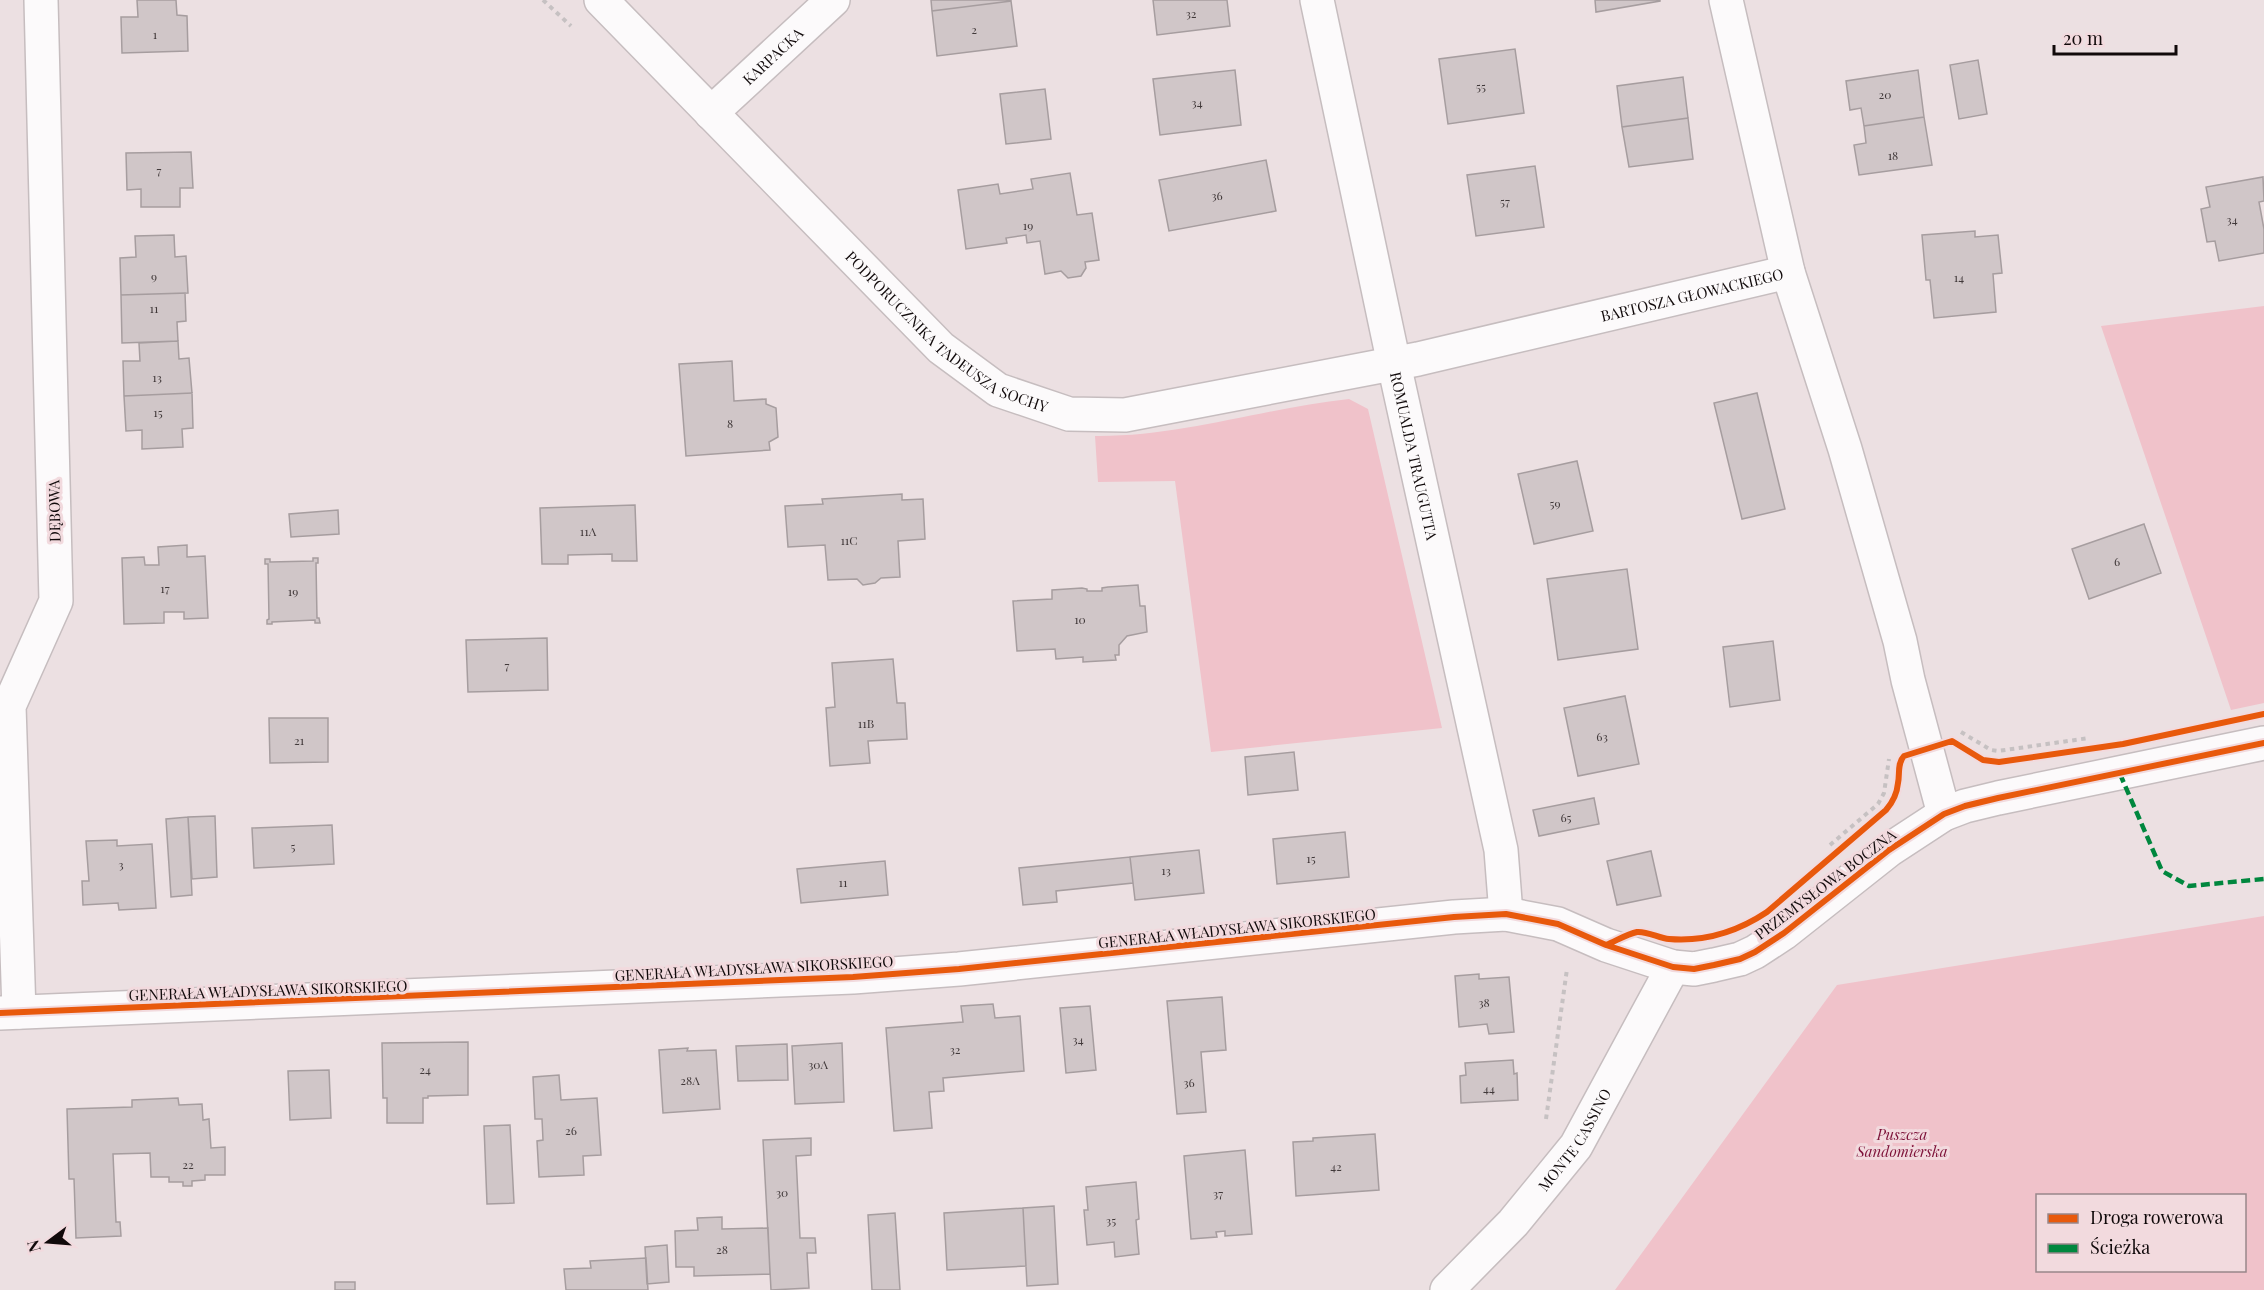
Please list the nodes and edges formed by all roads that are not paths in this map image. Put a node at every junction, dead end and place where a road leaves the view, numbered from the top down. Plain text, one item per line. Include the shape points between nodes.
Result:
1 (41, 0) edge
2 (601, 0) edge
3 (833, 0) edge
4 (1317, 0) edge
5 (1726, 0) edge
6 (711, 113) junction
7 (1788, 272) junction
8 (1394, 364) junction
9 (2264, 743) edge
10 (1944, 814) junction
11 (1506, 914) junction
12 (1673, 967) junction
13 (9, 1013) edge
14 (1447, 1290) edge

1 - 13 street, DĘBOWA via 56,601 9,706
2 - 6 street, PODPORUCZNIKA TADEUSZA SOCHY
3 - 6 street, KARPACKA
4 - 8 street, ROMUALDA TRAUGUTTA
5 - 7 street, BARTOSZA GŁOWACKIEGO
6 - 8 street, PODPORUCZNIKA TADEUSZA SOCHY via 941,348 999,390 1069,414 1125,415
7 - 8 street, BARTOSZA GŁOWACKIEGO
7 - 10 street via 1813,344 1900,641
8 - 11 street, ROMUALDA TRAUGUTTA via 1501,850
9 - 10 street, PRZEMYSŁOWA BOCZNA via 1998,798
10 - 12 street, PRZEMYSŁOWA BOCZNA via 1889,850 1755,952 1694,969
11 - 12 street, PRZEMYSŁOWA BOCZNA via 1558,924
11 - 13 street, GENERAŁA WŁADYSŁAWA SIKORSKIEGO via 853,976
12 - 14 street, MONTE CASSINO via 1576,1146 1513,1223

